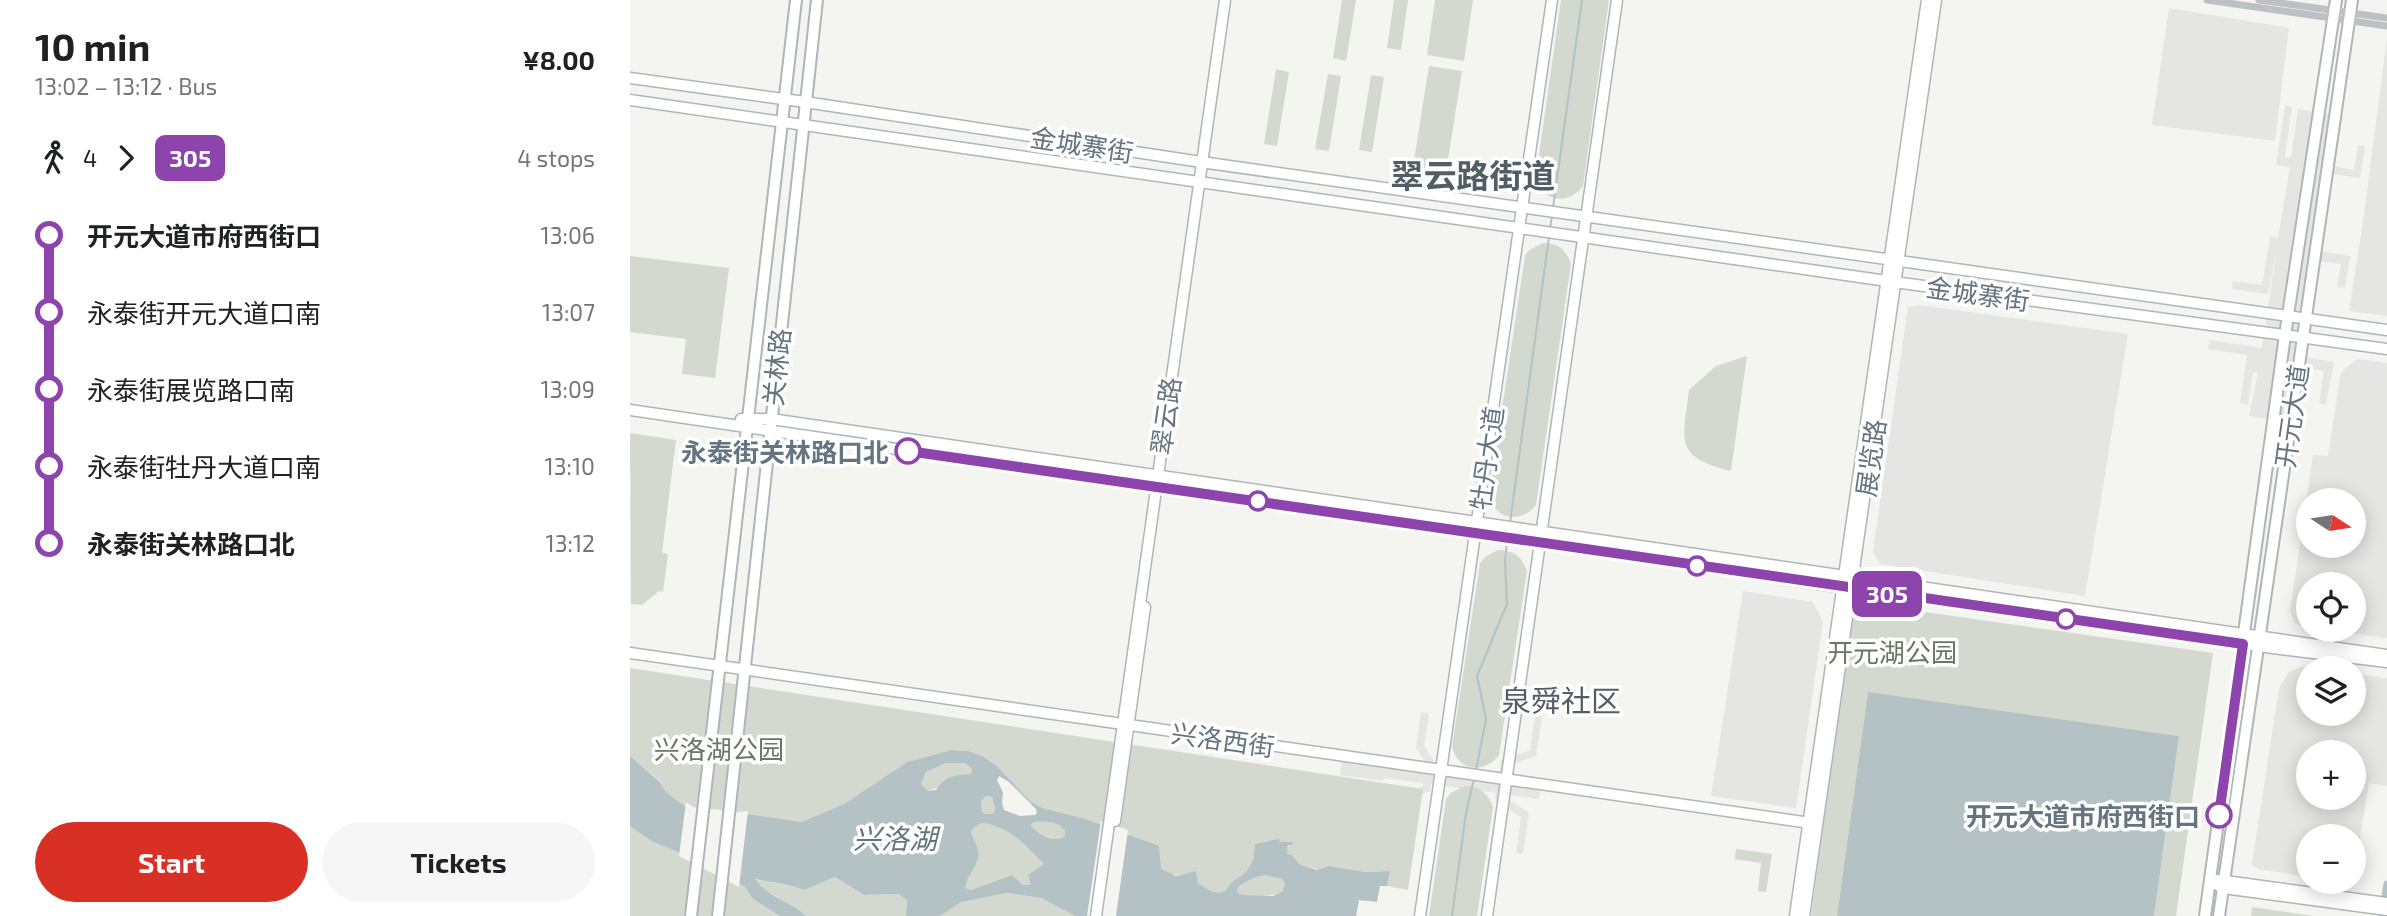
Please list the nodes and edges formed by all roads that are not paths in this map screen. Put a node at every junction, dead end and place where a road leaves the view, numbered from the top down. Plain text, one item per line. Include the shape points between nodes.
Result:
1 (796, 0) edge
2 (817, 0) edge
3 (1225, 0) edge
4 (1231, 0) edge
5 (1552, 0) edge
6 (1617, 0) edge
7 (1927, 0) edge
8 (1936, 0) edge
9 (2207, 0) edge
10 (2259, 0) edge
11 (2352, 0) edge
12 (2335, 9) edge
13 (2350, 16) junction
14 (2387, 18) edge
15 (2387, 26) edge
16 (630, 78) edge
17 (630, 100) edge
18 (785, 100) junction
19 (805, 102) junction
20 (783, 121) junction
21 (803, 124) junction
22 (1205, 163) junction
23 (1202, 182) junction
24 (1522, 206) junction
25 (1587, 216) junction
26 (1519, 227) junction
27 (1584, 237) junction
28 (1894, 261) junction
29 (1891, 282) junction
30 (2288, 316) junction
31 (2305, 318) junction
32 (2387, 330) edge
33 (2285, 335) junction
34 (2302, 337) junction
35 (2387, 349) edge
36 (630, 404) edge
37 (630, 410) edge
38 (771, 419) junction
39 (748, 423) junction
40 (769, 432) junction
41 (1160, 475) junction
42 (1158, 487) junction
43 (1477, 521) junction
44 (1543, 531) junction
45 (1475, 533) junction
46 (1541, 543) junction
47 (1849, 577) junction
48 (1847, 588) junction
49 (2244, 638) junction
50 (2259, 640) junction
51 (630, 653) edge
52 (2387, 654) edge
53 (630, 659) edge
54 (2387, 662) edge
55 (718, 668) junction
56 (745, 672) junction
57 (1124, 728) junction
58 (1439, 772) junction
59 (1506, 783) junction
60 (1112, 819) junction
61 (1813, 826) junction
62 (2210, 881) junction
63 (2223, 884) junction
64 (2387, 903) edge
65 (2372, 905) junction
66 (2387, 909) edge
67 (691, 916) edge
68 (718, 916) edge
69 (1096, 916) edge
70 (1102, 916) edge
71 (1420, 916) edge
72 (1488, 916) edge
73 (1795, 916) edge
74 (1804, 916) edge
75 (2205, 916) edge
76 (2219, 916) edge

1 - 18 main road, 关林路
2 - 19 main road, 关林路
3 - 22 main road, 翠云路
4 - 22 main road, 翠云路
5 - 24 main road, 牡丹大道
6 - 25 main road
7 - 28 main road, 展览路
8 - 28 main road, 展览路
9 - 12 street
10 - 12 street
11 - 13 main road, 开元大道
12 - 13 street
12 - 30 main road, 开元大道
13 - 14 street
13 - 15 street
13 - 31 main road, 开元大道
16 - 18 main road, 金城寨街
17 - 20 main road, 金城寨街
18 - 19 main road, 金城寨街
18 - 20 main road, 关林路
19 - 21 main road, 关林路
19 - 22 main road, 金城寨街
20 - 21 main road, 金城寨街
20 - 39 main road, 关林路
21 - 23 main road, 金城寨街
21 - 38 main road, 关林路
22 - 23 main road, 翠云路
22 - 24 main road, 金城寨街
23 - 26 main road, 金城寨街
23 - 41 main road, 翠云路
24 - 25 main road, 金城寨街
24 - 26 main road, 牡丹大道
25 - 27 main road
25 - 28 main road, 金城寨街
26 - 27 main road, 金城寨街
26 - 43 main road, 牡丹大道
27 - 29 main road, 金城寨街
27 - 44 main road
28 - 29 main road, 展览路
28 - 30 main road, 金城寨街
29 - 33 main road, 金城寨街
29 - 47 main road, 展览路
30 - 31 main road, 金城寨街
30 - 33 main road, 开元大道
31 - 32 main road, 金城寨街
31 - 34 main road, 开元大道
33 - 34 main road, 金城寨街
33 - 49 main road, 开元大道
34 - 35 main road, 金城寨街
34 - 50 main road, 开元大道
36 - 39 main road
37 - 39 main road
38 - 39 main road
38 - 40 main road, 关林路
38 - 41 main road
39 - 40 main road
39 - 55 main road, 关林路
40 - 42 main road
40 - 56 main road, 关林路
41 - 42 main road, 翠云路
41 - 43 main road
42 - 45 main road
42 - 57 main road, 翠云路
43 - 44 main road
43 - 45 main road, 牡丹大道
44 - 46 main road
44 - 47 main road
45 - 46 main road
45 - 58 main road, 牡丹大道
46 - 48 main road
46 - 59 main road
47 - 48 main road, 展览路
47 - 49 main road
48 - 49 main road
48 - 61 main road, 展览路
49 - 50 main road
49 - 62 main road, 开元大道
50 - 52 main road
50 - 54 main road
50 - 63 main road, 开元大道
51 - 55 main road, 兴洛西街
53 - 55 main road, 兴洛西街
55 - 56 main road, 兴洛西街
55 - 67 main road, 关林路
56 - 57 main road, 兴洛西街
56 - 68 main road, 关林路
57 - 58 main road, 兴洛西街
57 - 60 main road, 翠云路
58 - 59 main road, 兴洛西街
58 - 71 main road, 牡丹大道
59 - 61 main road, 兴洛西街
59 - 72 main road
60 - 69 main road, 翠云路
60 - 70 main road, 翠云路
61 - 73 main road, 展览路
61 - 74 main road, 展览路
62 - 63 main road
62 - 75 main road, 开元大道
63 - 65 main road
63 - 76 main road, 开元大道
64 - 65 main road
65 - 66 main road

